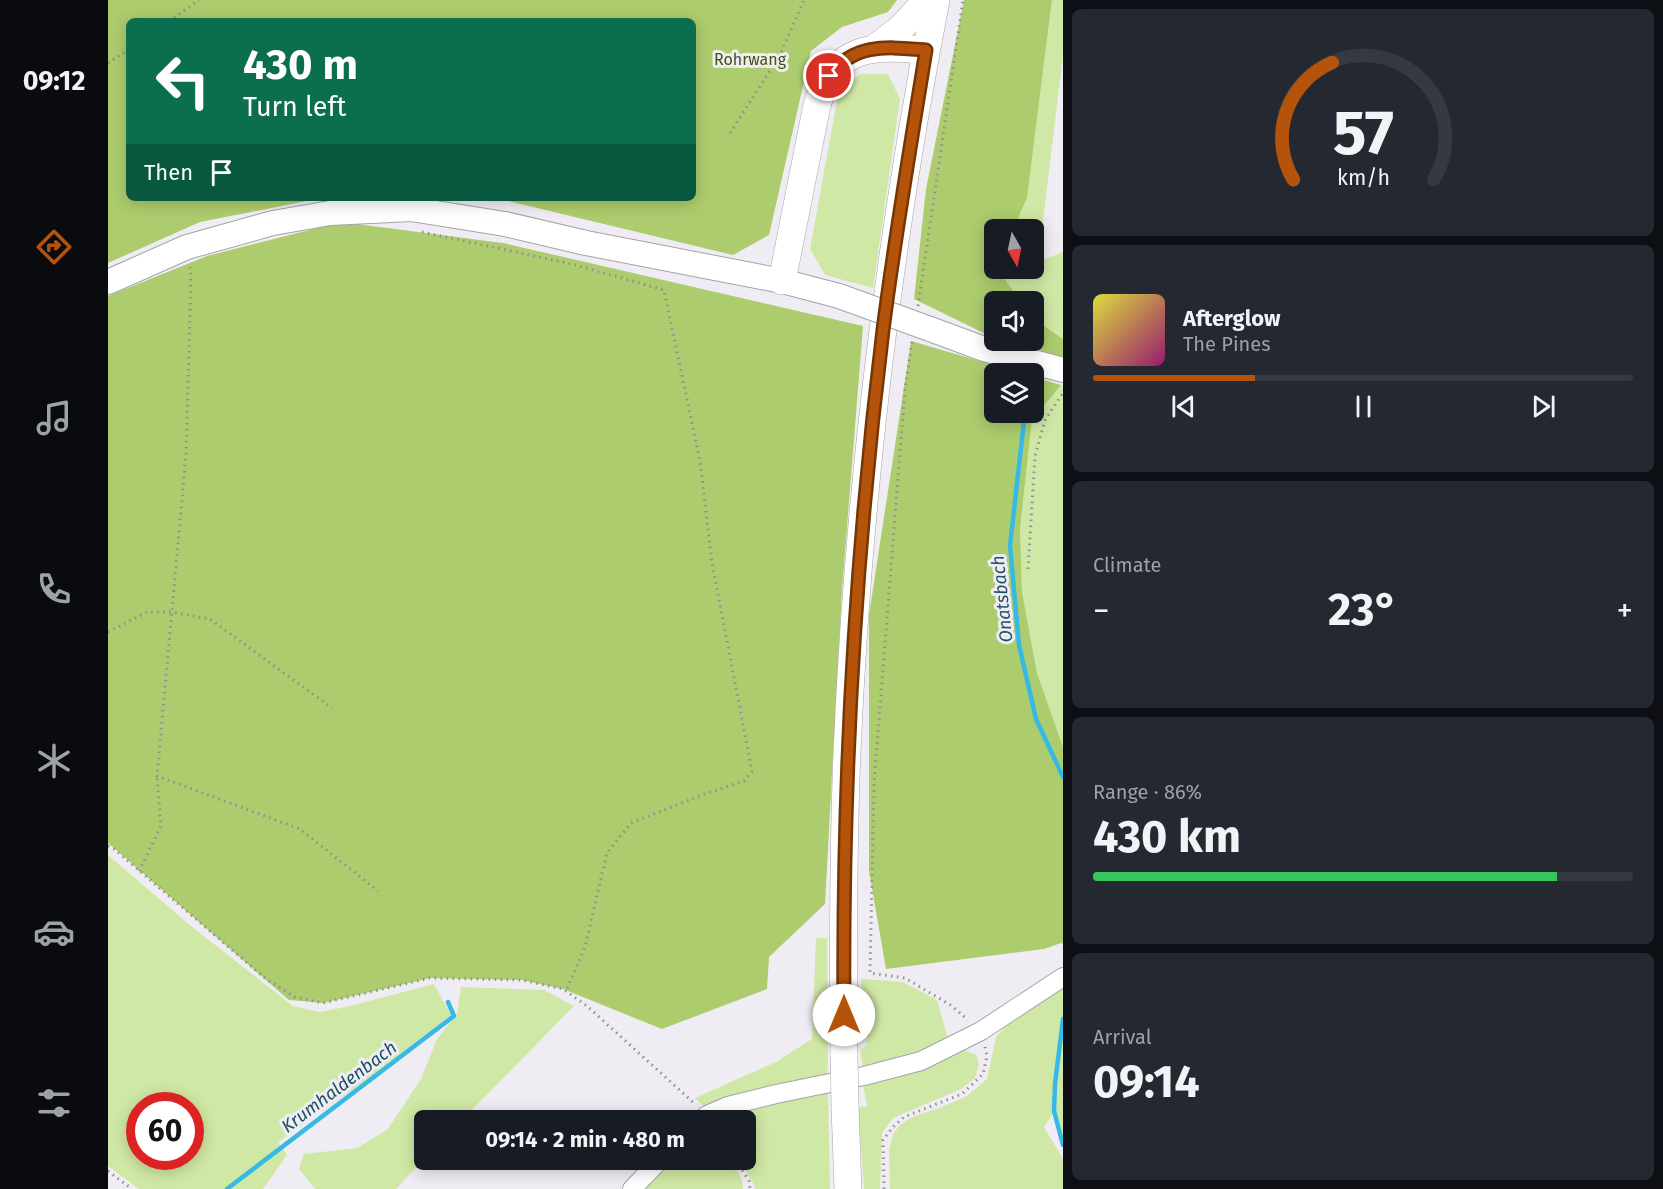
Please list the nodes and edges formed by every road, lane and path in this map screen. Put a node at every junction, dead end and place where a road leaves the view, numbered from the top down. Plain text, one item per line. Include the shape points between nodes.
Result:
1 (198, 0) edge
2 (804, 0) edge
3 (927, 0) edge
4 (936, 0) edge
5 (963, 0) edge
6 (173, 18) edge
7 (875, 48) junction
8 (926, 50) junction
9 (126, 51) edge
10 (108, 63) edge
11 (730, 133) dead end
12 (412, 230) dead end
13 (187, 248) junction
14 (108, 282) edge
15 (782, 282) junction
16 (917, 307) dead end
17 (921, 336) junction
18 (1063, 370) edge
19 (1063, 393) edge
20 (1028, 569) dead end
21 (171, 612) junction
22 (108, 632) edge
23 (332, 708) dead end
24 (157, 776) junction
25 (108, 846) edge
26 (139, 871) junction
27 (378, 891) dead end
28 (1063, 978) edge
29 (566, 991) junction
30 (981, 1031) junction
31 (696, 1110) edge
32 (720, 1110) edge
33 (650, 1170) edge
34 (742, 1170) edge
35 (108, 1171) edge
36 (132, 1189) edge
37 (632, 1189) edge
38 (750, 1189) edge
39 (848, 1189) edge
40 (884, 1189) edge

1 - 6 path
2 - 11 path via 780,55
3 - 7 main road
4 - 8 main road
5 - 16 path
7 - 8 main road
7 - 15 main road via 838,65 822,88
8 - 39 main road, bridge via 883,331 857,585 845,819 843,954
9 - 10 path
12 - 29 path via 572,264 664,290 700,461 712,563 752,771 744,781 631,823 607,853 585,947
13 - 14 street
13 - 15 street via 273,223 330,213 411,209 505,224
13 - 21 path via 191,279 186,455
15 - 17 street, bridge via 839,296
17 - 18 street
17 - 30 path via 905,389 874,784 870,973 905,978 952,1006
19 - 20 path via 1046,420 1035,456
21 - 22 path via 147,612
21 - 23 path via 210,619
21 - 24 path
24 - 26 path via 161,825
24 - 27 path via 300,829
25 - 26 path
26 - 29 path via 266,980 295,997 323,1003 430,978 522,980
28 - 30 street
29 - 31 path via 587,1006
30 - 32 street via 921,1060
30 - 40 path via 987,1056 983,1074 962,1094 904,1116 883,1140
33 - 37 street
34 - 38 path
35 - 36 path

